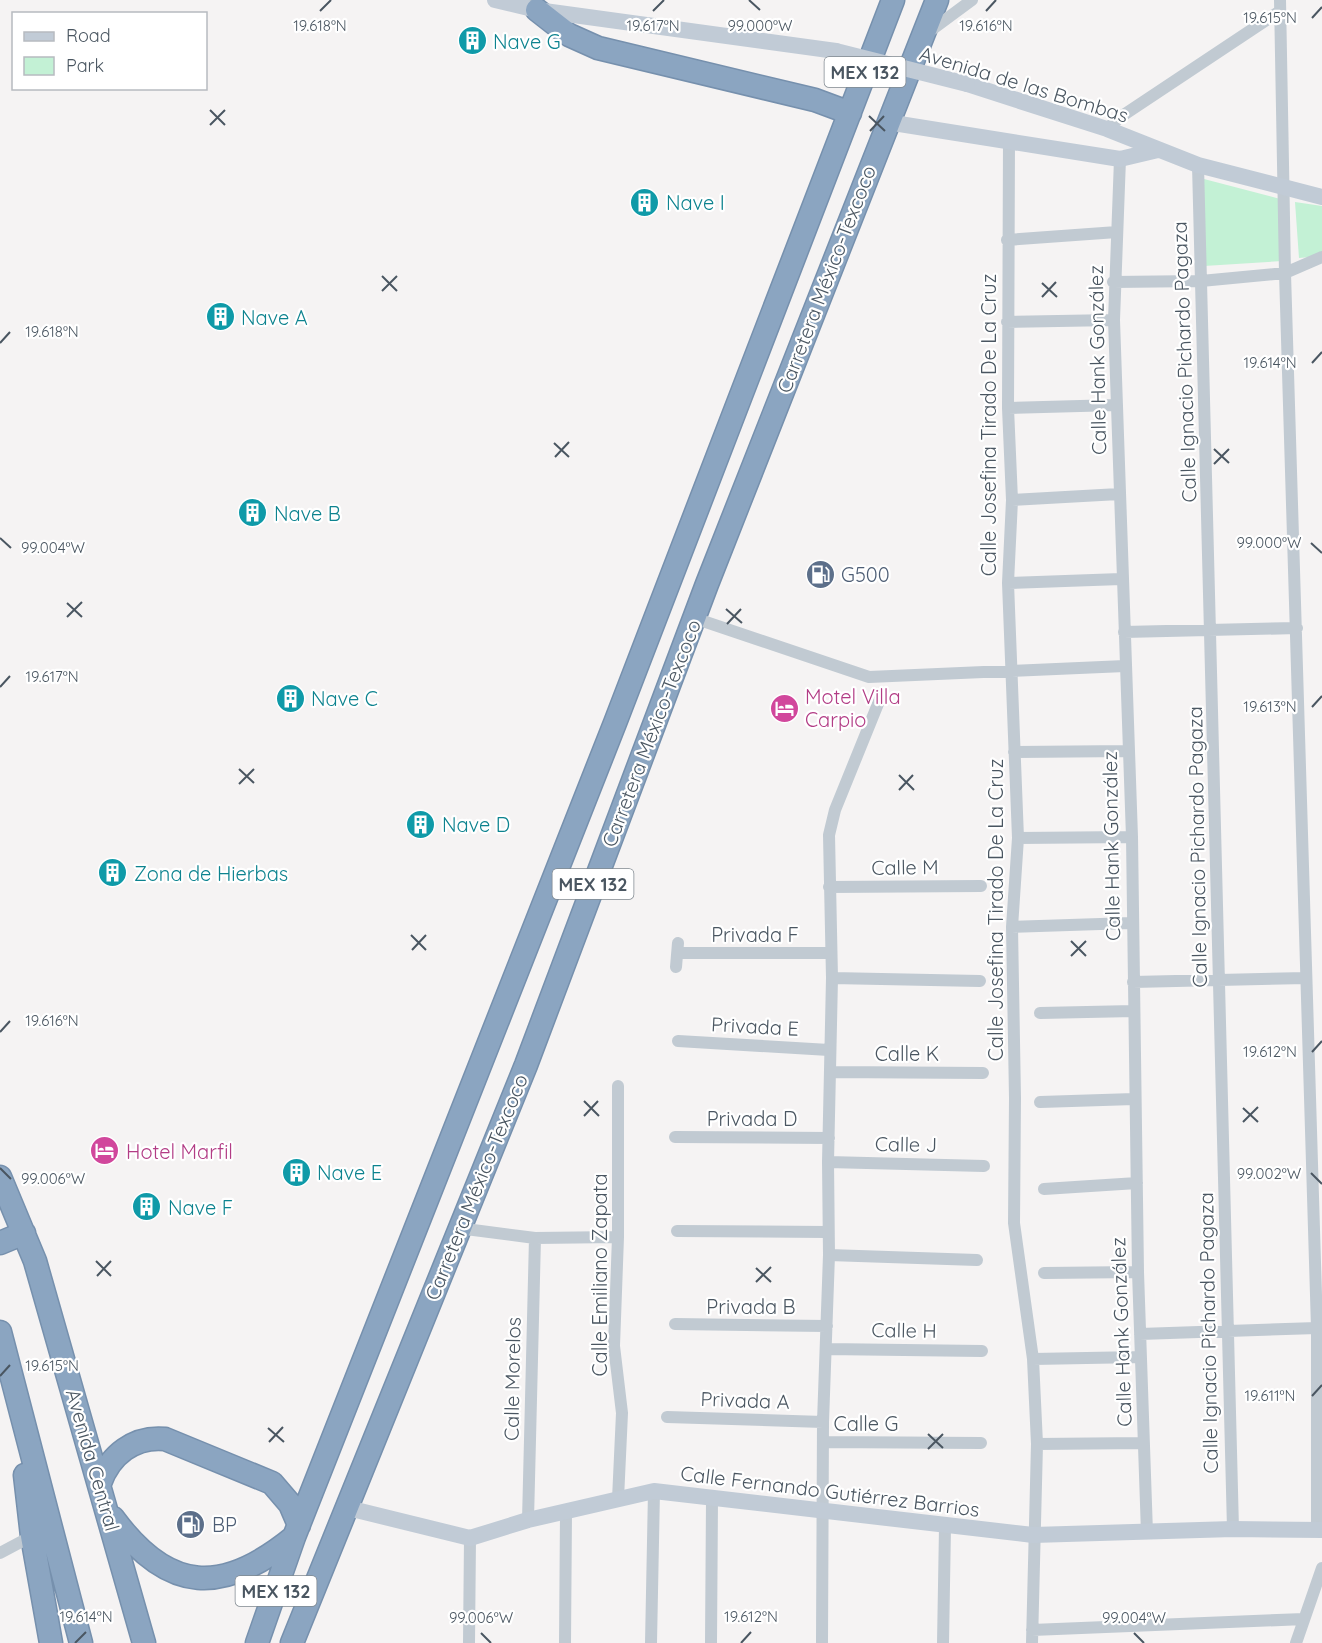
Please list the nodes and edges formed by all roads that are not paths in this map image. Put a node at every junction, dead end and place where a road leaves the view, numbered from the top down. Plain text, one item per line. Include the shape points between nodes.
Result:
1 (498, 0) edge
2 (893, 0) edge
3 (937, 0) edge
4 (972, 0) edge
5 (1280, 6) edge
6 (537, 10) junction
7 (923, 36) junction
8 (850, 113) junction
9 (887, 123) junction
10 (1107, 129) junction
11 (1009, 140) junction
12 (1158, 150) junction
13 (1120, 159) junction
14 (1198, 165) junction
15 (1284, 187) junction
16 (1322, 197) edge
17 (1117, 232) junction
18 (1007, 240) junction
19 (1322, 257) edge
20 (1285, 273) junction
21 (1201, 281) junction
22 (1113, 282) junction
23 (1114, 320) junction
24 (1007, 322) junction
25 (1117, 405) junction
26 (1008, 408) junction
27 (1119, 494) junction
28 (1012, 500) junction
29 (1121, 579) junction
30 (1008, 583) junction
31 (694, 618) junction
32 (1297, 628) junction
33 (1211, 630) junction
34 (1124, 632) junction
35 (1125, 666) junction
36 (1010, 672) junction
37 (882, 694) dead end
38 (615, 723) junction
39 (650, 732) junction
40 (1129, 751) junction
41 (1014, 752) junction
42 (602, 756) junction
43 (636, 769) junction
44 (1132, 837) junction
45 (1018, 838) junction
46 (981, 886) dead end
47 (830, 887) junction
48 (1131, 923) junction
49 (1012, 927) junction
50 (831, 953) junction
51 (676, 967) dead end
52 (832, 978) junction
53 (1306, 978) junction
54 (1220, 980) junction
55 (980, 981) dead end
56 (1133, 982) junction
57 (1134, 1011) junction
58 (1040, 1013) dead end
59 (678, 1041) dead end
60 (829, 1050) junction
61 (830, 1072) junction
62 (983, 1073) dead end
63 (618, 1086) dead end
64 (1134, 1099) junction
65 (1040, 1102) dead end
66 (675, 1137) dead end
67 (829, 1138) junction
68 (828, 1162) junction
69 (984, 1166) dead end
70 (0, 1177) edge
71 (1137, 1183) junction
72 (1044, 1189) dead end
73 (458, 1228) junction
74 (677, 1231) dead end
75 (827, 1232) junction
76 (24, 1233) junction
77 (618, 1237) junction
78 (535, 1238) junction
79 (0, 1243) edge
80 (830, 1255) junction
81 (977, 1260) dead end
82 (1138, 1272) junction
83 (1044, 1274) dead end
84 (675, 1324) dead end
85 (827, 1326) junction
86 (1317, 1328) junction
87 (1227, 1330) junction
88 (0, 1332) edge
89 (1140, 1334) junction
90 (826, 1349) junction
91 (982, 1351) dead end
92 (1140, 1357) junction
93 (1033, 1359) junction
94 (16, 1399) junction
95 (667, 1417) dead end
96 (823, 1422) junction
97 (823, 1442) junction
98 (981, 1443) dead end
99 (1144, 1443) junction
100 (1037, 1444) junction
101 (100, 1483) junction
102 (654, 1491) junction
103 (618, 1498) junction
104 (712, 1500) junction
105 (348, 1508) junction
106 (108, 1511) junction
107 (566, 1512) junction
108 (822, 1513) junction
109 (528, 1520) junction
110 (945, 1527) junction
111 (1233, 1529) junction
112 (1320, 1530) edge
113 (297, 1531) junction
114 (1147, 1533) junction
115 (1033, 1535) junction
116 (32, 1536) junction
117 (470, 1538) junction
118 (0, 1553) edge
119 (1322, 1568) edge
120 (1304, 1620) junction
121 (1032, 1637) edge
122 (51, 1643) edge
123 (81, 1643) edge
124 (144, 1643) edge
125 (257, 1643) edge
126 (292, 1643) edge
127 (469, 1643) edge
128 (565, 1643) edge
129 (651, 1643) edge
130 (711, 1643) edge
131 (822, 1643) edge
132 (943, 1643) edge
133 (1296, 1643) edge

1 - 6 street, Avenida de las Bombas
2 - 8 highway, MEX 132
3 - 7 highway, MEX 132
4 - 7 street
5 - 10 street
5 - 15 street, Calle Fernando Gutiérrez Barrios
6 - 8 highway via 569,35 598,48 815,100
6 - 10 street, Avenida de las Bombas, bridge via 836,51 967,84
7 - 9 highway, MEX 132
8 - 38 highway, Carretera México-Texcoco / MEX 132
9 - 11 street
9 - 31 highway, Carretera México-Texcoco / MEX 132
10 - 12 street, Avenida de las Bombas
11 - 13 street
11 - 18 street, Calle Josefina Tirado De La Cruz
12 - 13 street
12 - 14 street, Avenida de las Bombas
13 - 17 street, Calle Hank González
14 - 15 street, Avenida de las Bombas
14 - 21 street, Calle Ignacio Pichardo Pagaza
15 - 16 street, Avenida de las Bombas
15 - 20 street, Calle Fernando Gutiérrez Barrios
17 - 18 street
17 - 22 street, Calle Hank González
18 - 24 street, Calle Josefina Tirado De La Cruz
19 - 20 street
20 - 21 street
20 - 32 street, Calle Fernando Gutiérrez Barrios
21 - 22 street
21 - 33 street, Calle Ignacio Pichardo Pagaza
22 - 23 street, Calle Hank González
23 - 24 street
23 - 25 street, Calle Hank González
24 - 26 street, Calle Josefina Tirado De La Cruz
25 - 26 street
25 - 27 street, Calle Hank González
26 - 28 street, Calle Josefina Tirado De La Cruz
27 - 28 street
27 - 29 street, Calle Hank González
28 - 30 street, Calle Josefina Tirado De La Cruz
29 - 30 street
29 - 34 street, Calle Hank González
30 - 36 street, Calle Josefina Tirado De La Cruz
31 - 36 street via 869,677
31 - 39 highway, Carretera México-Texcoco / MEX 132
32 - 33 street
32 - 53 street, Calle Fernando Gutiérrez Barrios
33 - 34 street
33 - 54 street, Calle Ignacio Pichardo Pagaza
34 - 35 street, Calle Hank González
35 - 36 street
35 - 40 street, Calle Hank González
36 - 41 street, Calle Josefina Tirado De La Cruz
37 - 47 street via 829,835
38 - 39 highway via 620,734 629,740 641,739
38 - 42 highway, Carretera México-Texcoco / MEX 132
39 - 43 highway, Carretera México-Texcoco / MEX 132
40 - 41 street
40 - 44 street, Calle Hank González
41 - 45 street, Calle Josefina Tirado De La Cruz
42 - 43 highway via 612,749 624,749 633,757
42 - 113 highway, Carretera México-Texcoco / MEX 132
43 - 73 highway, Carretera México-Texcoco / MEX 132 via 526,1065
44 - 45 street
44 - 48 street, Calle Hank González
45 - 49 street, Calle Josefina Tirado De La Cruz
46 - 47 street, Calle M
47 - 50 street
48 - 49 street
48 - 56 street, Calle Hank González
49 - 93 street, Calle Josefina Tirado De La Cruz via 1014,1223
50 - 51 street, Privada F via 678,948
50 - 52 street
52 - 55 street
52 - 60 street
53 - 54 street
53 - 86 street, Calle Fernando Gutiérrez Barrios
54 - 56 street
54 - 87 street, Calle Ignacio Pichardo Pagaza
56 - 57 street, Calle Hank González
57 - 58 street
57 - 64 street, Calle Hank González
59 - 60 street, Privada E
60 - 61 street
61 - 62 street, Calle K
61 - 67 street
63 - 77 street, Calle Emiliano Zapata
64 - 65 street
64 - 71 street, Calle Hank González
66 - 67 street, Privada D
67 - 68 street
68 - 69 street, Calle J
68 - 75 street
70 - 76 highway, Avenida Central
71 - 72 street
71 - 82 street, Calle Hank González
73 - 78 street
73 - 105 highway, Carretera México-Texcoco / MEX 132
74 - 75 street
75 - 80 street
76 - 79 highway
76 - 101 highway, Avenida Central
77 - 78 street
77 - 103 street, Calle Emiliano Zapata via 614,1346 622,1413
78 - 109 street, Calle Morelos
80 - 81 street
80 - 85 street
82 - 83 street
82 - 89 street, Calle Hank González
84 - 85 street, Privada B
85 - 90 street
86 - 87 street
86 - 112 street, Calle Fernando Gutiérrez Barrios
87 - 89 street
87 - 111 street, Calle Ignacio Pichardo Pagaza
88 - 94 highway
89 - 92 street, Calle Hank González
90 - 91 street, Calle H
90 - 96 street
92 - 93 street
92 - 99 street, Calle Hank González
93 - 100 street, Calle Josefina Tirado De La Cruz
94 - 116 highway
94 - 123 highway
95 - 96 street, Privada A
96 - 97 street
97 - 98 street, Calle G
97 - 108 street
99 - 100 street
99 - 114 street, Calle Hank González
100 - 115 street, Calle Josefina Tirado De La Cruz
101 - 106 highway, Avenida Central
101 - 113 highway via 114,1458 129,1446 147,1439 165,1439 272,1483 291,1506
102 - 103 street, Calle Fernando Gutiérrez Barrios
102 - 104 street, Calle Fernando Gutiérrez Barrios
102 - 129 street
103 - 107 street, Calle Fernando Gutiérrez Barrios
104 - 108 street, Calle Fernando Gutiérrez Barrios
104 - 130 street
105 - 117 street
105 - 126 highway, Carretera México-Texcoco / MEX 132
106 - 113 highway via 154,1559 176,1573 199,1578 235,1574 264,1559
106 - 124 highway, Avenida Central
107 - 109 street, Calle Fernando Gutiérrez Barrios
107 - 128 street
108 - 110 street, Calle Fernando Gutiérrez Barrios
108 - 131 street
109 - 117 street, Calle Fernando Gutiérrez Barrios
110 - 115 street, Calle Fernando Gutiérrez Barrios
110 - 132 street
111 - 112 street, Calle Fernando Gutiérrez Barrios
111 - 114 street, Calle Fernando Gutiérrez Barrios
113 - 125 highway, Carretera México-Texcoco / MEX 132
114 - 115 street, Calle Fernando Gutiérrez Barrios
115 - 121 street, Calle Josefina Tirado De La Cruz
116 - 118 street
116 - 122 highway
117 - 127 street
119 - 120 street
120 - 121 street
120 - 133 street

